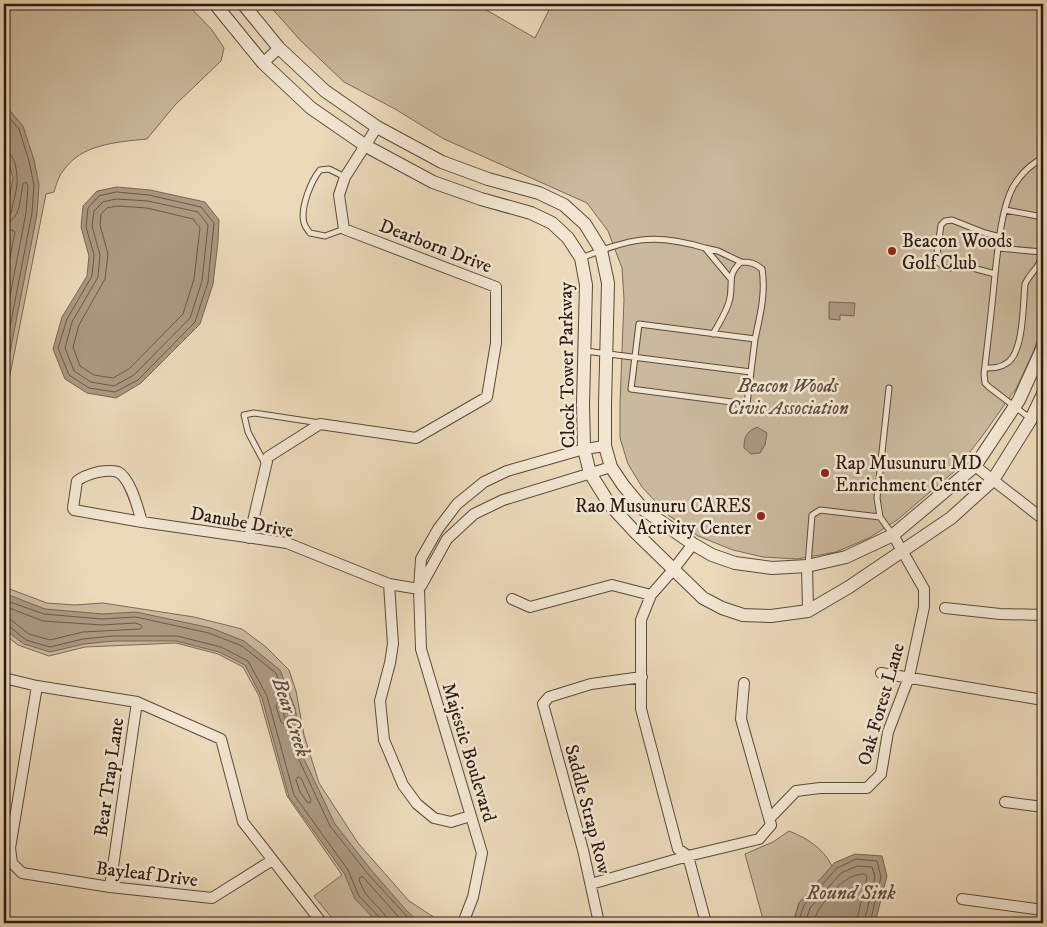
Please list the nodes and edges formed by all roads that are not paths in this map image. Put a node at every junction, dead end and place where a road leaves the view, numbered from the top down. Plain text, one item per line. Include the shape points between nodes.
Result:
1 (215, 4) edge
2 (243, 4) edge
3 (279, 48) junction
4 (263, 63) junction
5 (377, 127) junction
6 (366, 146) junction
7 (1043, 158) edge
8 (345, 177) junction
9 (1006, 210) junction
10 (1043, 217) edge
11 (344, 229) junction
12 (1000, 237) junction
13 (705, 248) junction
14 (998, 248) junction
15 (601, 250) junction
16 (580, 258) junction
17 (741, 262) junction
18 (996, 274) junction
19 (730, 278) junction
20 (713, 334) junction
21 (755, 339) junction
22 (1043, 347) edge
23 (586, 351) junction
24 (607, 354) junction
25 (635, 357) junction
26 (985, 368) junction
27 (751, 372) junction
28 (890, 388) dead end
29 (1043, 394) edge
30 (1015, 406) junction
31 (1031, 419) junction
32 (320, 424) junction
33 (605, 446) junction
34 (584, 449) junction
35 (266, 466) junction
36 (975, 466) junction
37 (611, 467) junction
38 (590, 473) junction
39 (993, 480) junction
40 (880, 517) junction
41 (1043, 520) edge
42 (142, 522) junction
43 (893, 535) junction
44 (249, 538) junction
45 (693, 544) junction
46 (902, 551) junction
47 (807, 566) junction
48 (673, 570) junction
49 (389, 584) junction
50 (419, 589) junction
51 (651, 595) junction
52 (512, 599) dead end
53 (945, 608) dead end
54 (808, 611) junction
55 (1043, 615) edge
56 (881, 673) dead end
57 (642, 677) junction
58 (908, 677) junction
59 (4, 678) edge
60 (744, 683) dead end
61 (37, 686) junction
62 (1043, 700) edge
63 (137, 702) junction
64 (1005, 802) dead end
65 (1043, 807) edge
66 (470, 816) junction
67 (770, 818) junction
68 (688, 856) junction
69 (271, 860) junction
70 (591, 884) junction
71 (110, 887) junction
72 (962, 899) dead end
73 (1043, 910) edge
74 (322, 923) edge
75 (463, 923) edge
76 (599, 923) edge
77 (706, 923) edge

1 - 4 street, Clock Tower Parkway
2 - 3 street, Clock Tower Parkway
3 - 4 street
3 - 5 street, Clock Tower Parkway via 325,91
4 - 6 street, Clock Tower Parkway via 311,108
5 - 6 street
5 - 15 street, Clock Tower Parkway via 442,162 539,193 564,205 585,224
6 - 8 street
6 - 16 street, Clock Tower Parkway via 433,182 531,213 552,223 568,238
7 - 9 lane via 1023,173 1012,189
8 - 11 street via 339,195
8 - 11 lane via 329,169 320,170 312,180 303,214 304,225 310,233 325,236
9 - 10 lane
9 - 12 lane
11 - 32 street, Dearborn Drive via 496,287 496,343 487,396 416,438
12 - 14 lane
12 - 18 lane via 952,220 945,221 941,225 937,248 936,261 946,268 969,267
13 - 15 lane via 647,238
13 - 17 lane
13 - 19 lane
14 - 18 lane
14 - 26 lane via 1042,252 1042,258 1025,284 1016,351 1010,362 1000,367
15 - 16 lane
15 - 24 street, Clock Tower Parkway via 608,283
16 - 23 street, Clock Tower Parkway via 586,285
17 - 19 lane
17 - 21 lane via 756,264 762,269 762,310
18 - 26 lane
19 - 20 lane via 730,299
20 - 21 lane
20 - 25 lane via 639,324
21 - 27 lane
22 - 30 street, Clock Tower Parkway
23 - 24 lane
23 - 34 street, Clock Tower Parkway
24 - 25 lane
24 - 33 street, Clock Tower Parkway
25 - 27 lane
25 - 27 lane via 631,389 747,404
26 - 30 lane via 985,383
28 - 40 lane via 877,498
29 - 31 street, Clock Tower Parkway
30 - 31 lane
30 - 36 street, Clock Tower Parkway
31 - 39 street, Clock Tower Parkway
32 - 35 street via 268,457
32 - 35 lane via 254,413 244,415 248,432
33 - 34 street, Majestic Boulevard
33 - 37 street, Clock Tower Parkway
34 - 38 street, Clock Tower Parkway
34 - 50 street, Majestic Boulevard via 507,471 484,482 457,504 421,559
35 - 44 street
36 - 39 street
36 - 43 street, Clock Tower Parkway
37 - 38 street
37 - 45 street, Clock Tower Parkway via 644,509
38 - 48 street, Clock Tower Parkway via 610,505
38 - 50 street via 503,500 474,514 447,538
39 - 41 street
39 - 46 street, Clock Tower Parkway via 951,518
40 - 43 lane
40 - 47 lane via 820,510 812,515
42 - 42 street, Danube Drive via 74,510 76,482 82,476 118,472 131,489
42 - 44 street, Danube Drive
43 - 46 street, Oak Forest Lane
43 - 47 street, Clock Tower Parkway via 846,557
44 - 49 street, Danube Drive via 287,543
45 - 47 street, Clock Tower Parkway via 735,563 772,568
45 - 48 street
46 - 54 street, Clock Tower Parkway
46 - 58 street, Oak Forest Lane via 924,589 924,607
47 - 54 street
48 - 51 street
48 - 54 street, Clock Tower Parkway via 702,598 743,615 771,616
49 - 50 street, Danube Drive
49 - 66 street via 393,644 380,701 384,740 403,785 417,804 434,818 451,822
50 - 66 street, Majestic Boulevard via 421,649
51 - 52 street via 612,585 530,607
51 - 57 street via 641,620
53 - 55 street
56 - 58 street
57 - 68 street via 641,709 678,849
57 - 70 street, Saddle Strap Row via 582,687 549,697 543,704
58 - 62 street
58 - 67 street, Oak Forest Lane via 888,732 882,774 867,788 796,791
59 - 61 street
60 - 67 street via 741,719
61 - 63 street
61 - 71 street, Bayleaf Drive via 10,848 12,863 22,873
63 - 69 street via 222,739 242,822
63 - 71 street, Bear Trap Lane
64 - 65 street
66 - 75 street, Majestic Boulevard via 482,854 473,897
67 - 68 street, Oak Forest Lane via 771,825 759,839
68 - 70 street, Oak Forest Lane
68 - 77 street
69 - 71 street, Bayleaf Drive via 212,898
69 - 74 street
70 - 76 street, Saddle Strap Row
72 - 73 street

